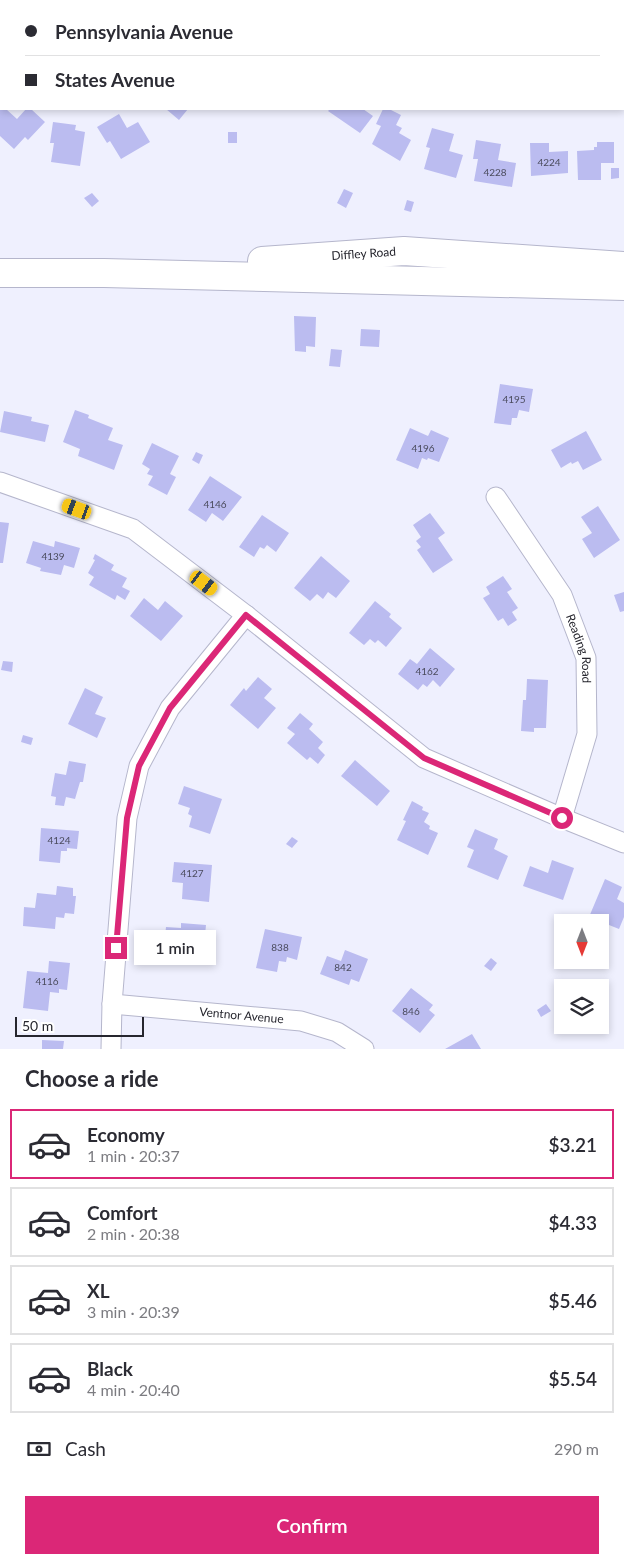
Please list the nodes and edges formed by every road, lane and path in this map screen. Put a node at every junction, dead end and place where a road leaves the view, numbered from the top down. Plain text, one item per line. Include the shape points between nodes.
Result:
1 (624, 266) edge
2 (0, 273) edge
3 (104, 273) junction
4 (624, 286) edge
5 (0, 482) edge
6 (496, 497) dead end
7 (246, 615) junction
8 (562, 818) junction
9 (624, 843) edge
10 (112, 1004) junction
11 (111, 1049) edge
12 (364, 1049) edge

1 - 3 main road, Diffley Road via 404,251
2 - 3 main road, Diffley Road
3 - 4 main road, Diffley Road
5 - 7 street via 133,529
6 - 8 street, Reading Road via 562,595 586,658 588,734
7 - 8 street via 424,758
7 - 10 street via 170,708 139,766 127,818
8 - 9 street
10 - 11 street
10 - 12 street, Ventnor Avenue via 301,1021 337,1032

